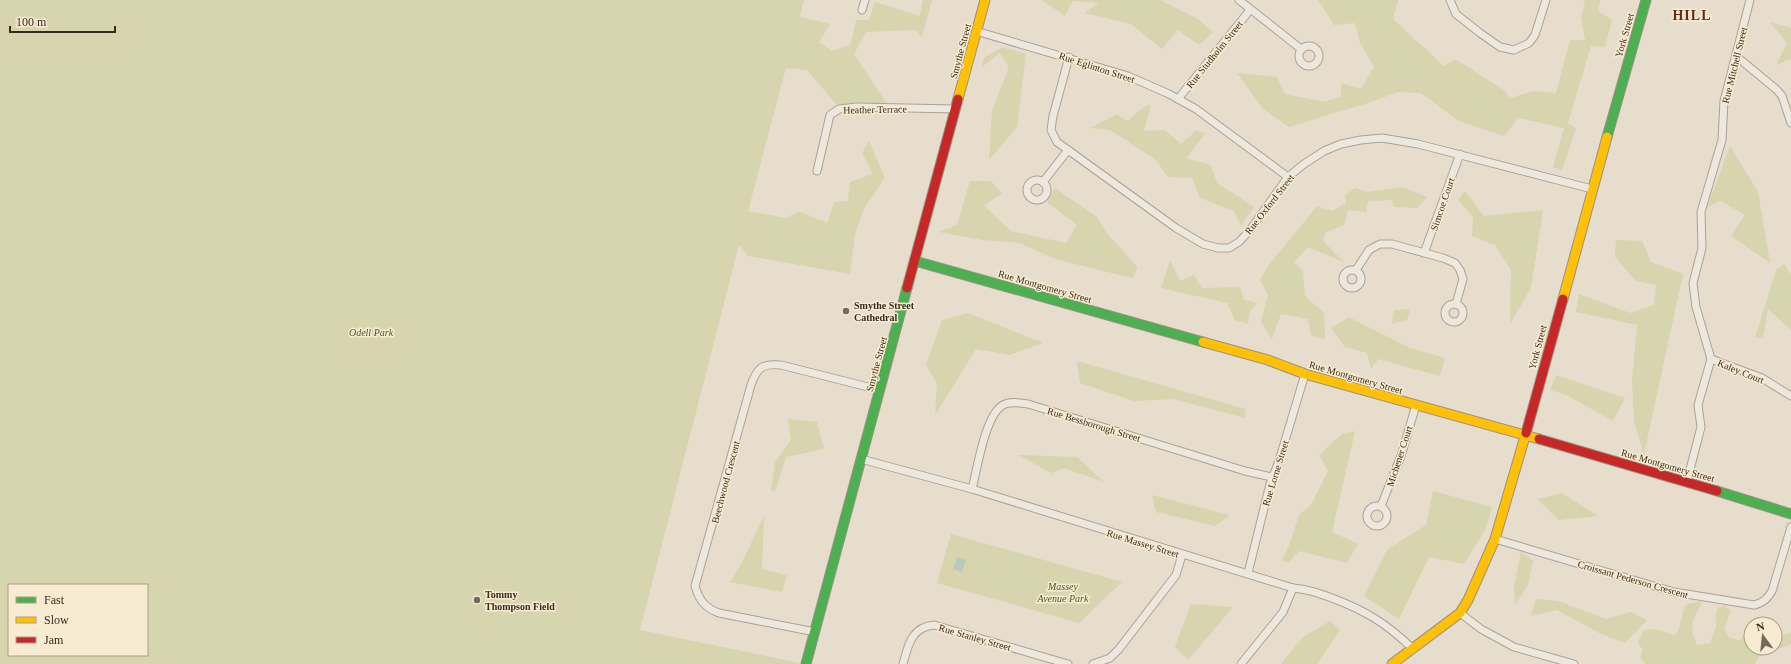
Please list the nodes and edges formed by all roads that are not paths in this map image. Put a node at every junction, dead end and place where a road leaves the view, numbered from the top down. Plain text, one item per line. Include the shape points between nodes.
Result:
1 (865, 0) edge
2 (985, 0) edge
3 (1239, 0) edge
4 (1450, 0) edge
5 (1546, 0) edge
6 (1646, 0) edge
7 (1750, 0) edge
8 (862, 10) dead end
9 (1250, 10) junction
10 (976, 31) junction
11 (1301, 49) dead end
12 (1736, 56) junction
13 (1069, 57) junction
14 (1178, 99) junction
15 (956, 109) junction
16 (1791, 123) edge
17 (1068, 150) junction
18 (1460, 154) junction
19 (816, 171) dead end
20 (1288, 177) junction
21 (1043, 182) dead end
22 (1592, 189) junction
23 (1424, 253) junction
24 (915, 261) junction
25 (1356, 270) dead end
26 (1456, 304) dead end
27 (1711, 359) junction
28 (1304, 374) junction
29 (880, 390) junction
30 (1791, 396) edge
31 (1416, 405) junction
32 (1524, 436) junction
33 (861, 459) junction
34 (1272, 477) junction
35 (1687, 481) junction
36 (972, 489) junction
37 (1381, 506) dead end
38 (1791, 514) edge
39 (1791, 527) edge
40 (1495, 539) junction
41 (1182, 555) junction
42 (1248, 573) junction
43 (1293, 588) junction
44 (1460, 613) junction
45 (815, 632) junction
46 (1413, 649) junction
47 (806, 664) edge
48 (903, 664) edge
49 (1068, 664) edge
50 (1093, 664) edge
51 (1241, 664) edge
52 (1392, 664) edge
53 (1574, 664) edge

1 - 8 street
2 - 10 street, Smythe Street
3 - 9 street
4 - 5 street via 1456,14 1480,33 1500,47 1514,50 1529,43 1535,35
6 - 22 street, York Street
7 - 12 street, Rue Mitchell Street
9 - 11 street
9 - 14 street, Rue Studholm Street
10 - 13 street, Rue Eglinton Street
10 - 15 street, Smythe Street
12 - 16 street via 1777,90
12 - 27 street, Rue Mitchell Street via 1724,101 1722,140 1701,212 1702,248 1693,283 1696,306
13 - 14 street, Rue Eglinton Street via 1128,76
13 - 17 street, Rue Oxford Street via 1053,116 1052,130 1057,142
14 - 20 street, Rue Eglinton Street
15 - 19 street, Heather Terrace via 839,109 830,115
15 - 24 street, Smythe Street
17 - 20 street, Rue Oxford Street via 1176,228 1203,244 1218,248 1229,248 1239,242
17 - 21 street
18 - 20 street, Rue Oxford Street via 1382,138 1341,144 1324,151
18 - 22 street, Rue Oxford Street
18 - 23 street, Simcoe Court
22 - 32 street, York Street
23 - 25 street via 1392,244 1380,244 1370,250
23 - 26 street via 1454,263 1460,270 1463,283
24 - 28 street, Rue Montgomery Street via 1268,360
24 - 29 street, Smythe Street
27 - 30 street, Kaley Court via 1762,378
27 - 35 street via 1698,404 1701,427
28 - 31 street, Rue Montgomery Street
28 - 34 street, Rue Lorne Street
29 - 33 street, Smythe Street
29 - 45 street, Beechwood Crescent via 781,365 768,364 760,368 750,385 696,586 699,599 719,613
31 - 32 street, Rue Montgomery Street
31 - 37 street, Michener Court
32 - 35 street, Rue Montgomery Street
32 - 40 street, York Street via 1515,476
33 - 36 street, Rue Massey Street
33 - 45 street, Smythe Street
34 - 36 street, Rue Bessborough Street via 1014,402 1003,405 995,412 989,423
34 - 42 street, Rue Lorne Street
35 - 38 street, Rue Montgomery Street
36 - 41 street, Rue Massey Street
39 - 40 street, Croissant Pederson Crescent via 1772,591 1768,598 1754,605 1674,592
40 - 44 street, York Street
41 - 42 street, Rue Massey Street
41 - 50 street via 1176,575 1119,649 1110,658
42 - 43 street, Rue Massey Street
43 - 46 street, Rue Massey Street via 1307,589 1367,613 1391,629
43 - 51 street via 1283,612
44 - 46 street, York Street
44 - 53 street via 1481,629 1514,647
45 - 47 street, Smythe Street
46 - 52 street, York Street
48 - 49 street, Rue Stanley Street via 913,634 934,625

